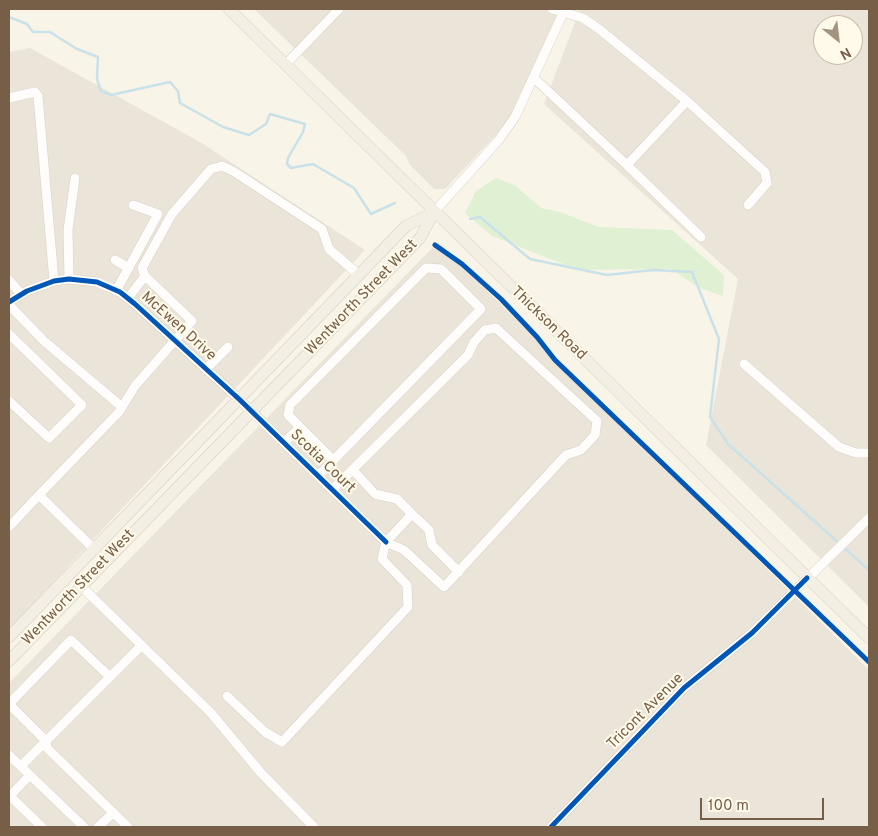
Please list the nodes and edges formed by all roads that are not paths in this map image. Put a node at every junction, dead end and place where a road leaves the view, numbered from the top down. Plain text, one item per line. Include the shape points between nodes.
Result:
1 (229, 9) edge
2 (339, 9) edge
3 (552, 9) edge
4 (564, 11) edge
5 (286, 64) junction
6 (534, 78) junction
7 (9, 98) edge
8 (686, 101) junction
9 (627, 165) junction
10 (75, 178) dead end
11 (133, 205) dead end
12 (748, 205) dead end
13 (434, 212) junction
14 (701, 237) dead end
15 (115, 260) dead end
16 (129, 268) junction
17 (359, 275) junction
18 (144, 276) junction
19 (70, 279) junction
20 (9, 280) edge
21 (54, 281) junction
22 (116, 291) junction
23 (21, 294) junction
24 (128, 298) junction
25 (9, 303) edge
26 (9, 334) edge
27 (174, 339) junction
28 (228, 347) dead end
29 (744, 364) dead end
30 (206, 369) junction
31 (240, 400) junction
32 (9, 401) edge
33 (122, 407) junction
34 (251, 411) junction
35 (300, 427) junction
36 (284, 443) junction
37 (869, 453) edge
38 (333, 460) junction
39 (353, 470) junction
40 (318, 476) junction
41 (333, 489) junction
42 (39, 496) junction
43 (412, 514) junction
44 (868, 522) edge
45 (9, 527) edge
46 (386, 542) junction
47 (94, 549) junction
48 (459, 572) junction
49 (807, 578) junction
50 (81, 586) junction
51 (9, 637) edge
52 (869, 638) edge
53 (141, 646) junction
54 (9, 661) edge
55 (110, 677) junction
56 (228, 696) dead end
57 (46, 741) junction
58 (9, 755) edge
59 (21, 766) junction
60 (30, 775) junction
61 (9, 795) edge
62 (112, 813) junction
63 (42, 827) edge
64 (84, 827) edge
65 (98, 827) edge
66 (128, 827) edge
67 (314, 827) edge
68 (552, 827) edge

1 - 5 main road, Thickson Road
2 - 5 street
3 - 4 street
4 - 6 street
4 - 8 street via 599,29
5 - 13 main road, Thickson Road
6 - 9 street
6 - 13 street via 498,142
7 - 21 street via 35,92 38,96
8 - 9 street
8 - 12 street via 765,172 767,183
9 - 14 street
10 - 19 street via 68,230
11 - 16 street via 158,214
13 - 17 main road, Wentworth Street West via 406,226
13 - 34 main road, Wentworth Street West via 420,238
13 - 49 main road, Thickson Road
15 - 16 street
16 - 22 street
17 - 18 street via 329,249 322,229 222,166 212,169 172,214 142,268
17 - 31 main road, Wentworth Street West
18 - 24 street
18 - 27 street via 192,320
19 - 21 street, McEwen Drive
19 - 22 street, McEwen Drive via 97,282
20 - 23 street
21 - 23 street, McEwen Drive
22 - 24 street, McEwen Drive
23 - 25 street, McEwen Drive
24 - 27 street, McEwen Drive
25 - 33 street via 44,341
26 - 32 street via 82,405 49,438
27 - 30 street, McEwen Drive
27 - 33 street via 134,386
28 - 30 street
29 - 37 street via 839,446 856,453
30 - 31 street, McEwen Drive
31 - 34 street, Scotia Court
31 - 47 main road, Wentworth Street West
33 - 42 street
34 - 36 street, Scotia Court
34 - 50 main road, Wentworth Street West
35 - 36 street
35 - 38 street
35 - 38 street via 288,415 290,405 426,268 441,269 480,309
36 - 40 street, Scotia Court
38 - 40 street
39 - 41 street
39 - 43 street via 375,494 397,499
39 - 48 street via 468,355 485,330 496,328 598,421 595,435 581,450 566,455
40 - 41 street, Scotia Court
41 - 46 street, Scotia Court
42 - 45 street
42 - 47 street
43 - 46 street
43 - 48 street via 429,530 432,545
44 - 49 street, Tricont Avenue
46 - 48 street, Scotia Court via 404,550 444,587
46 - 56 street via 382,558 407,585 408,607 282,742 265,732
47 - 51 main road, Wentworth Street West
49 - 52 main road, Thickson Road
49 - 68 street, Tricont Avenue via 752,633 684,688
50 - 53 street
50 - 54 main road, Wentworth Street West
53 - 55 street
53 - 67 street via 211,713 261,773
55 - 57 street
55 - 57 street via 71,640 9,704
57 - 59 street
57 - 62 street via 47,748
58 - 59 street
59 - 60 street
60 - 61 street
60 - 64 street
61 - 63 street
62 - 65 street
62 - 66 street

